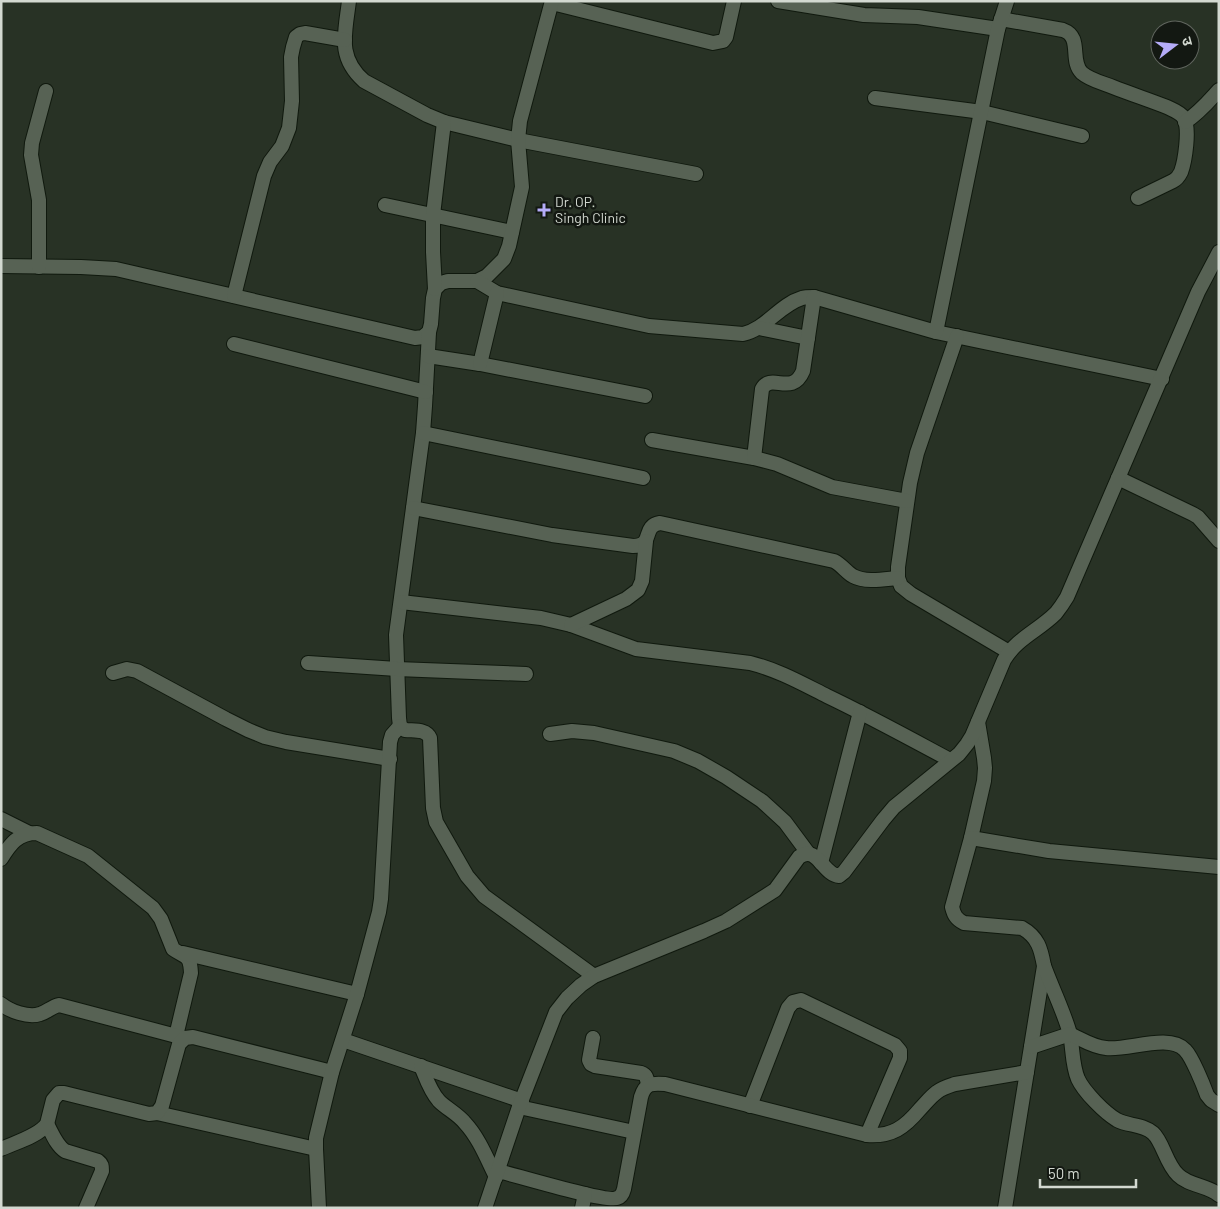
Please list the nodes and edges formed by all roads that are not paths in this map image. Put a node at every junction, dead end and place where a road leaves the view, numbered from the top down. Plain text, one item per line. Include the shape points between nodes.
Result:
1 (349, 1) edge
2 (734, 1) edge
3 (778, 1) edge
4 (1007, 1) edge
5 (552, 2) edge
6 (865, 8) edge
7 (1000, 24) junction
8 (344, 40) junction
9 (1219, 90) edge
10 (46, 91) dead end
11 (875, 98) dead end
12 (982, 112) junction
13 (444, 122) junction
14 (1185, 122) junction
15 (1082, 136) dead end
16 (518, 140) junction
17 (696, 174) dead end
18 (1138, 198) dead end
19 (384, 205) dead end
20 (433, 215) junction
21 (512, 232) junction
22 (1219, 252) edge
23 (1, 266) edge
24 (39, 266) junction
25 (1213, 277) edge
26 (477, 281) junction
27 (435, 289) junction
28 (496, 293) junction
29 (234, 296) junction
30 (814, 297) junction
31 (760, 328) junction
32 (429, 332) junction
33 (936, 332) junction
34 (957, 336) junction
35 (808, 338) junction
36 (234, 344) dead end
37 (428, 356) junction
38 (480, 364) junction
39 (1162, 379) junction
40 (426, 392) junction
41 (645, 396) dead end
42 (423, 433) junction
43 (652, 440) dead end
44 (754, 458) junction
45 (643, 478) dead end
46 (1118, 478) junction
47 (907, 501) junction
48 (414, 508) junction
49 (1217, 537) edge
50 (646, 541) junction
51 (898, 578) junction
52 (401, 602) junction
53 (571, 625) junction
54 (1009, 652) junction
55 (308, 663) dead end
56 (397, 669) junction
57 (113, 673) dead end
58 (526, 674) dead end
59 (860, 712) junction
60 (978, 721) junction
61 (400, 726) junction
62 (550, 734) dead end
63 (390, 759) junction
64 (950, 760) junction
65 (1, 819) edge
66 (29, 832) junction
67 (971, 838) junction
68 (808, 853) junction
69 (1, 859) edge
70 (821, 863) junction
71 (1219, 867) edge
72 (183, 953) junction
73 (1044, 966) junction
74 (594, 976) junction
75 (357, 994) junction
76 (1, 1004) edge
77 (1070, 1034) junction
78 (181, 1037) junction
79 (593, 1038) dead end
80 (343, 1040) junction
81 (1031, 1047) junction
82 (421, 1066) junction
83 (332, 1072) junction
84 (1027, 1072) junction
85 (648, 1085) junction
86 (520, 1104) junction
87 (1219, 1105) edge
88 (750, 1106) junction
89 (157, 1112) junction
90 (47, 1124) junction
91 (634, 1132) junction
92 (867, 1135) junction
93 (1, 1149) edge
94 (316, 1149) junction
95 (497, 1174) junction
96 (584, 1194) junction
97 (1219, 1195) edge
98 (621, 1201) edge
99 (86, 1208) edge
100 (319, 1208) edge
101 (485, 1208) edge
102 (582, 1208) edge
103 (1005, 1208) edge

1 - 8 street
2 - 5 street via 726,38 713,43
3 - 6 street
4 - 7 street
5 - 16 street via 520,121
6 - 7 street via 918,17
7 - 12 street
7 - 14 street via 1063,30 1072,34 1081,72 1092,80 1176,111
8 - 13 street via 350,65 364,81
8 - 29 street via 305,33 296,37 289,128 264,176
9 - 14 street
10 - 24 street via 31,155 39,200
11 - 12 street
12 - 15 street
12 - 33 street
13 - 16 street
13 - 20 street
14 - 18 street via 1186,142 1178,178
16 - 17 street
16 - 21 street via 522,187
19 - 20 street
20 - 21 street
20 - 27 street
21 - 26 street via 504,259 488,276
22 - 25 street
23 - 24 street
24 - 29 street via 116,270
25 - 39 street via 1198,292
26 - 27 street via 448,281
26 - 28 street
27 - 32 street
28 - 31 street via 649,326 743,334
28 - 38 street
29 - 32 street via 415,338
30 - 31 street via 792,302
30 - 33 street
30 - 35 street
31 - 35 street
32 - 37 street
33 - 34 street
34 - 39 street
34 - 47 street via 917,453
35 - 44 street via 803,370 796,382 764,384
36 - 40 street
37 - 38 street
37 - 40 street
38 - 41 street
39 - 46 street
40 - 42 street
42 - 45 street
42 - 48 street
43 - 44 street
44 - 47 street via 832,487
46 - 49 street via 1193,514
46 - 54 street via 1062,606
47 - 51 street
48 - 50 street via 552,535 633,546 643,545
48 - 52 street
50 - 51 street via 651,526 666,523 834,561 854,577
50 - 53 street via 638,590 619,603
51 - 54 street via 910,594
52 - 53 street via 540,618
52 - 56 street via 396,635
53 - 59 street via 636,649 765,667
54 - 60 street
55 - 56 street
56 - 58 street
56 - 61 street
57 - 63 street via 127,669 137,671 265,737
59 - 64 street
59 - 70 street
60 - 64 street via 967,744
60 - 67 street via 985,768
61 - 63 street via 392,735
61 - 74 street via 405,730 423,731 430,738 436,822 467,876 484,896
62 - 68 street via 594,733 686,755 762,801 785,822
63 - 75 street via 381,899
64 - 70 street via 888,814 839,876 834,876
65 - 66 street
66 - 69 street via 17,838
66 - 72 street via 84,853 140,896 157,913 173,948
67 - 71 street via 1048,851
67 - 73 street via 952,907 957,920 1022,928 1037,941
68 - 70 street
68 - 74 street via 799,857 775,890 726,921
72 - 75 street
72 - 78 street via 190,962 191,974
73 - 77 street
73 - 81 street
74 - 86 street via 566,998 556,1012
75 - 80 street
76 - 78 street via 14,1012 37,1015 59,1005
77 - 81 street
77 - 87 street via 1106,1048 1176,1043 1187,1051 1207,1095
77 - 97 street via 1078,1080 1094,1102 1117,1120 1152,1131 1178,1176
78 - 83 street via 193,1037
78 - 89 street via 162,1106
79 - 85 street via 591,1064 645,1074
80 - 82 street
80 - 83 street
81 - 84 street
82 - 86 street
82 - 95 street via 434,1094 465,1122
83 - 94 street
84 - 92 street via 944,1088 902,1127 884,1135
84 - 103 street
85 - 88 street via 665,1084
85 - 91 street via 643,1090
86 - 91 street
86 - 95 street
88 - 92 street
88 - 92 street via 788,1008 801,1000 895,1045 900,1051 900,1058
89 - 90 street via 150,1114 59,1093 53,1100
89 - 94 street
90 - 93 street via 38,1133
90 - 99 street via 65,1151 101,1163 102,1171
91 - 98 street
94 - 100 street
95 - 96 street
95 - 101 street
96 - 98 street
96 - 102 street

